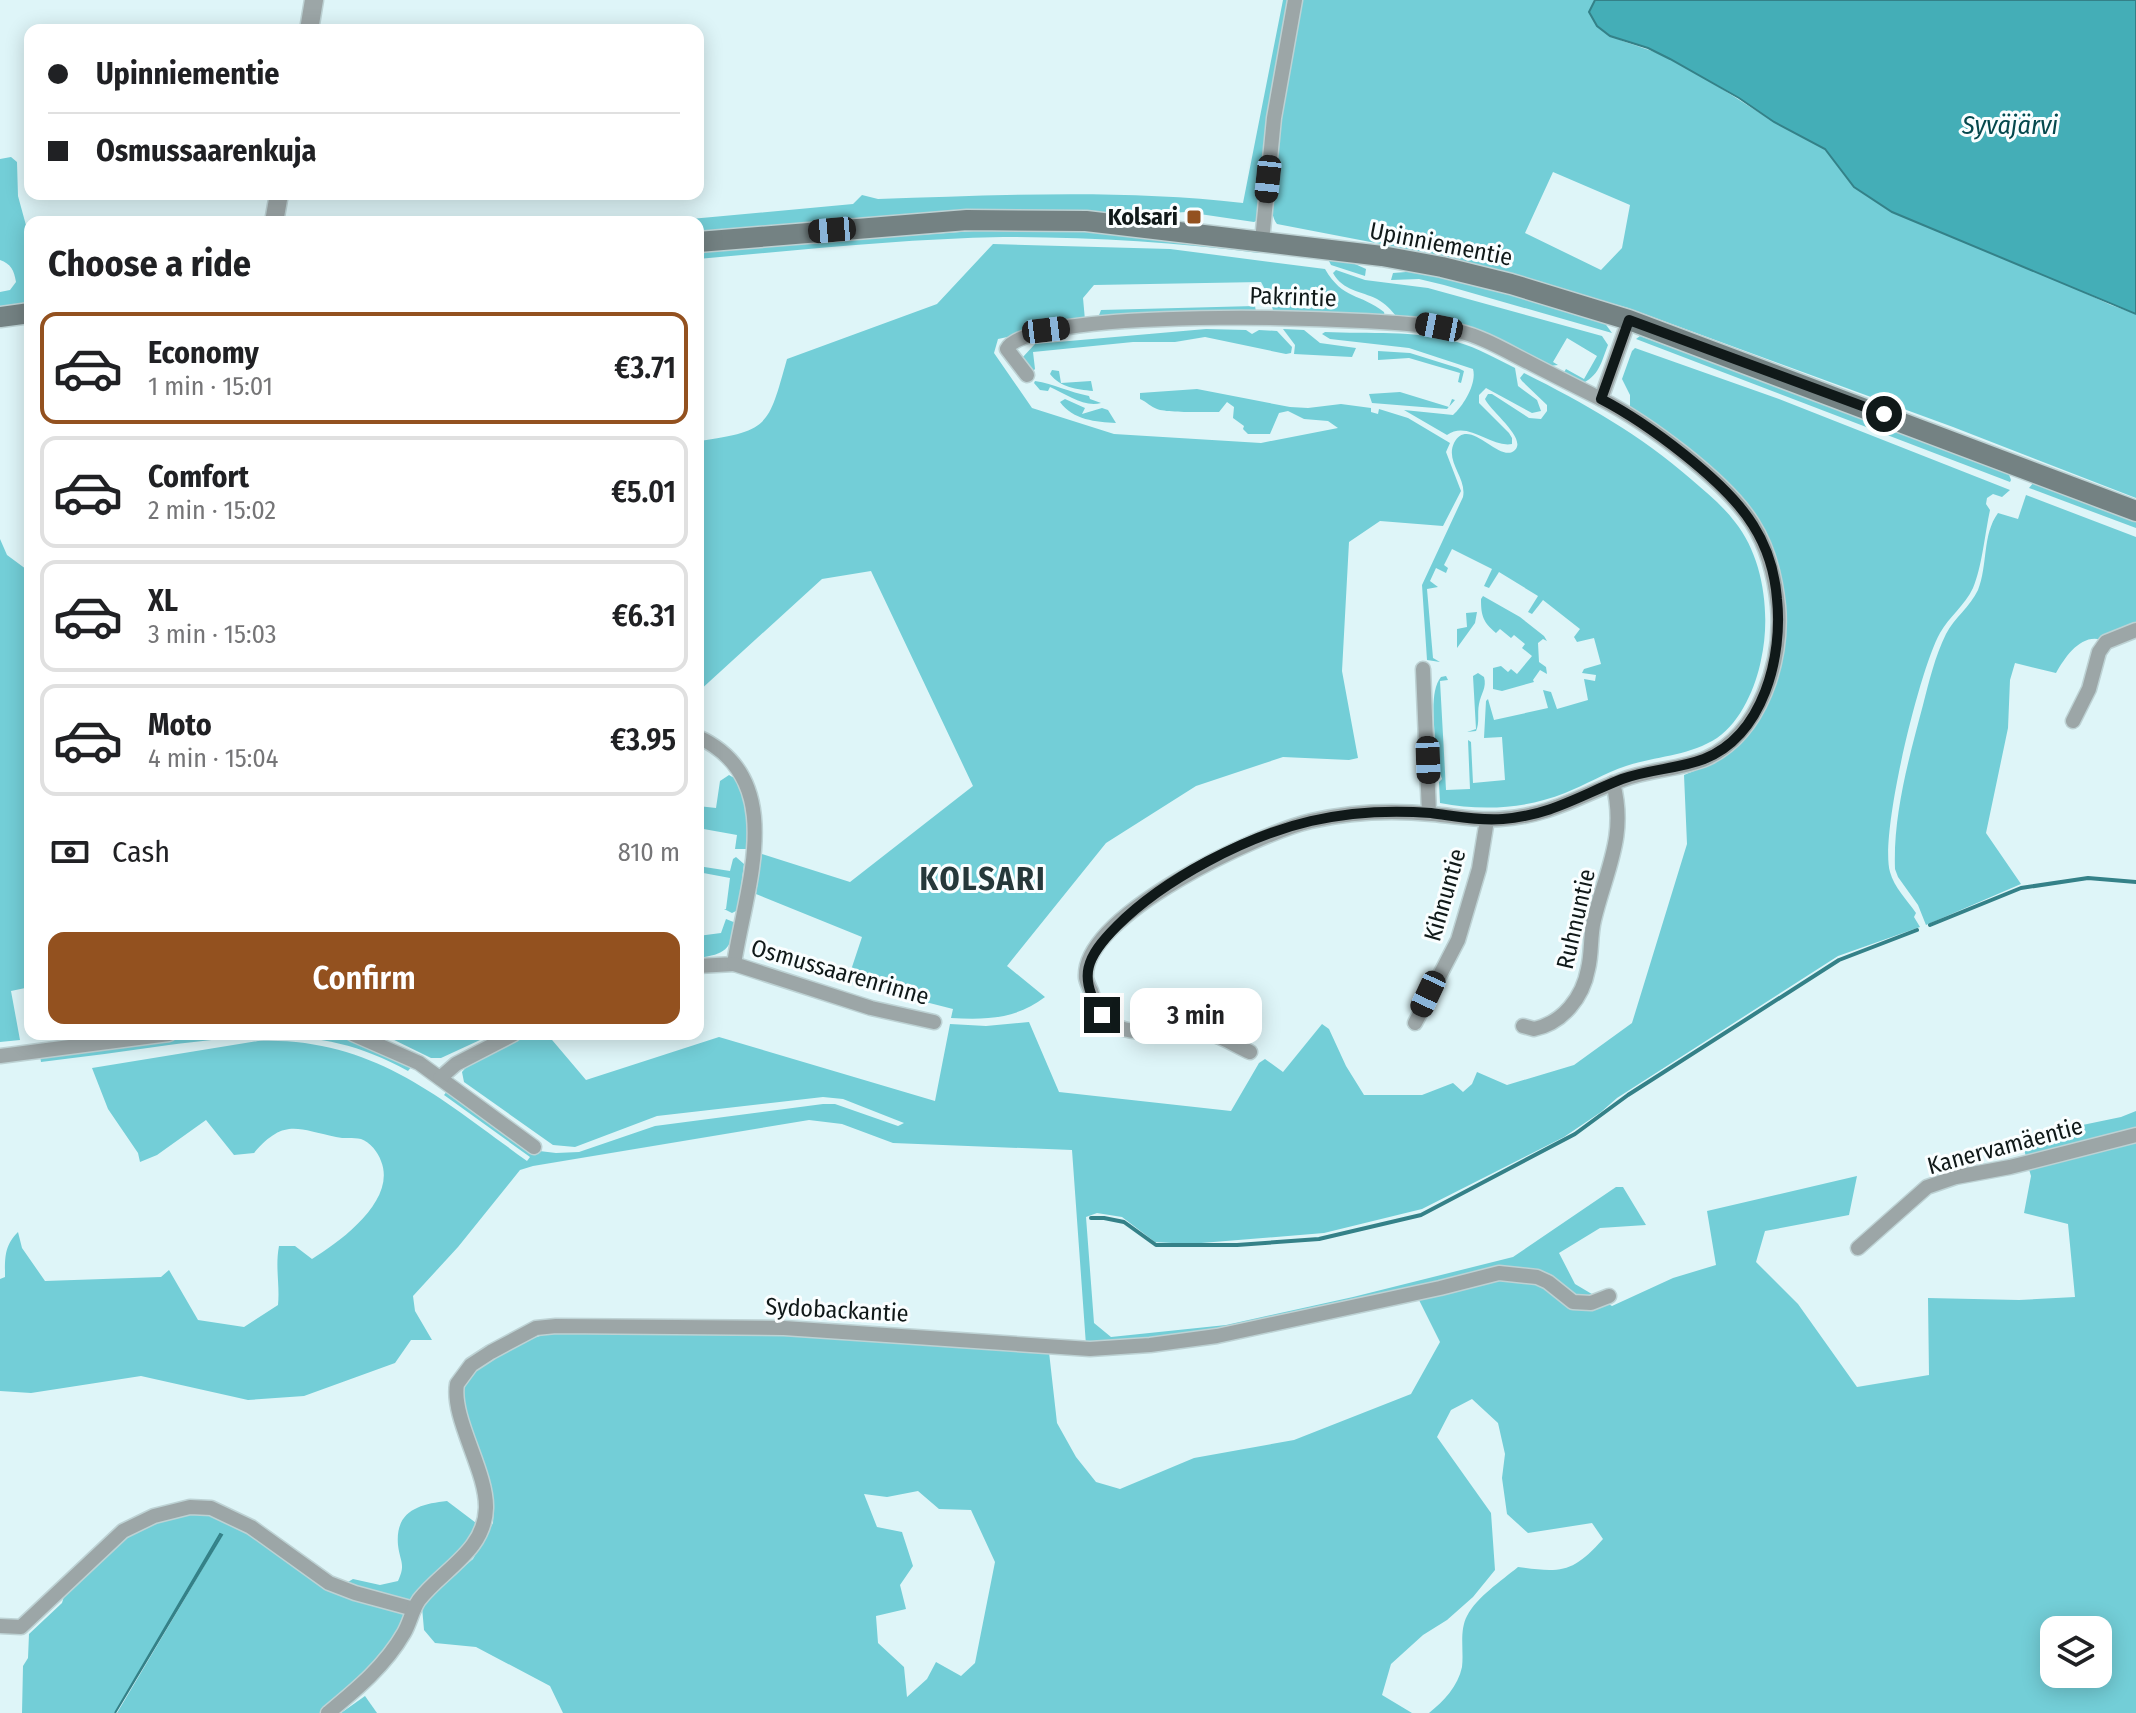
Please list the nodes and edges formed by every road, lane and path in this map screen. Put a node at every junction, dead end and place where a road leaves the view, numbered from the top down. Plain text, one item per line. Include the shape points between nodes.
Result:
1 (314, 0) edge
2 (1295, 0) edge
3 (310, 24) edge
4 (1262, 241) junction
5 (704, 242) edge
6 (24, 314) edge
7 (0, 317) edge
8 (1629, 320) junction
9 (1027, 375) dead end
10 (1601, 399) junction
11 (2136, 511) edge
12 (2136, 630) edge
13 (1423, 669) dead end
14 (2073, 721) dead end
15 (704, 740) edge
16 (1613, 783) junction
17 (1429, 813) junction
18 (1487, 820) junction
19 (734, 964) junction
20 (704, 966) edge
21 (934, 1022) dead end
22 (1415, 1023) dead end
23 (1523, 1026) dead end
24 (123, 1040) edge
25 (367, 1040) edge
26 (502, 1040) edge
27 (1250, 1052) dead end
28 (0, 1056) edge
29 (440, 1078) junction
30 (2136, 1135) edge
31 (534, 1147) dead end
32 (1858, 1248) dead end
33 (1609, 1296) dead end
34 (414, 1609) junction
35 (0, 1626) edge
36 (328, 1713) edge

1 - 3 street
2 - 4 street via 1274,118
4 - 5 main road, Upinniementie via 1038,219
4 - 8 main road, Upinniementie via 1442,267
6 - 7 main road
8 - 10 street
8 - 11 main road, Upinniementie
9 - 10 street, Pakrintie via 1007,349 1016,339 1046,330 1201,317 1420,324 1487,341
10 - 16 street via 1672,446 1743,511 1767,555 1779,618 1769,680 1755,711 1729,744 1707,758
12 - 14 street via 2106,642 2099,652
13 - 17 street
15 - 19 street via 736,765 753,802 756,835
16 - 18 street via 1551,811
16 - 23 street, Ruhnuntie via 1619,817 1616,846 1593,924 1584,984 1551,1024
17 - 18 street
17 - 27 street via 1389,811 1312,821 1271,833 1168,885 1125,918 1092,956 1086,977 1094,1003 1118,1028 1208,1034
18 - 22 street, Kihnuntie via 1469,910
19 - 20 street
19 - 21 street, Osmussaarenrinne via 871,1008
24 - 28 street
25 - 29 street
26 - 29 street
29 - 31 street
30 - 32 street, Kanervamäentie via 1927,1187
33 - 34 street, Sydobackantie via 1573,1302 1537,1277 1499,1273 1217,1336 1090,1349 784,1328 536,1328 471,1365 457,1384 486,1510 472,1546
34 - 35 street via 329,1583 251,1527 211,1508 190,1507 123,1531 21,1627
34 - 36 street, Sydobackantie via 404,1633 375,1672

